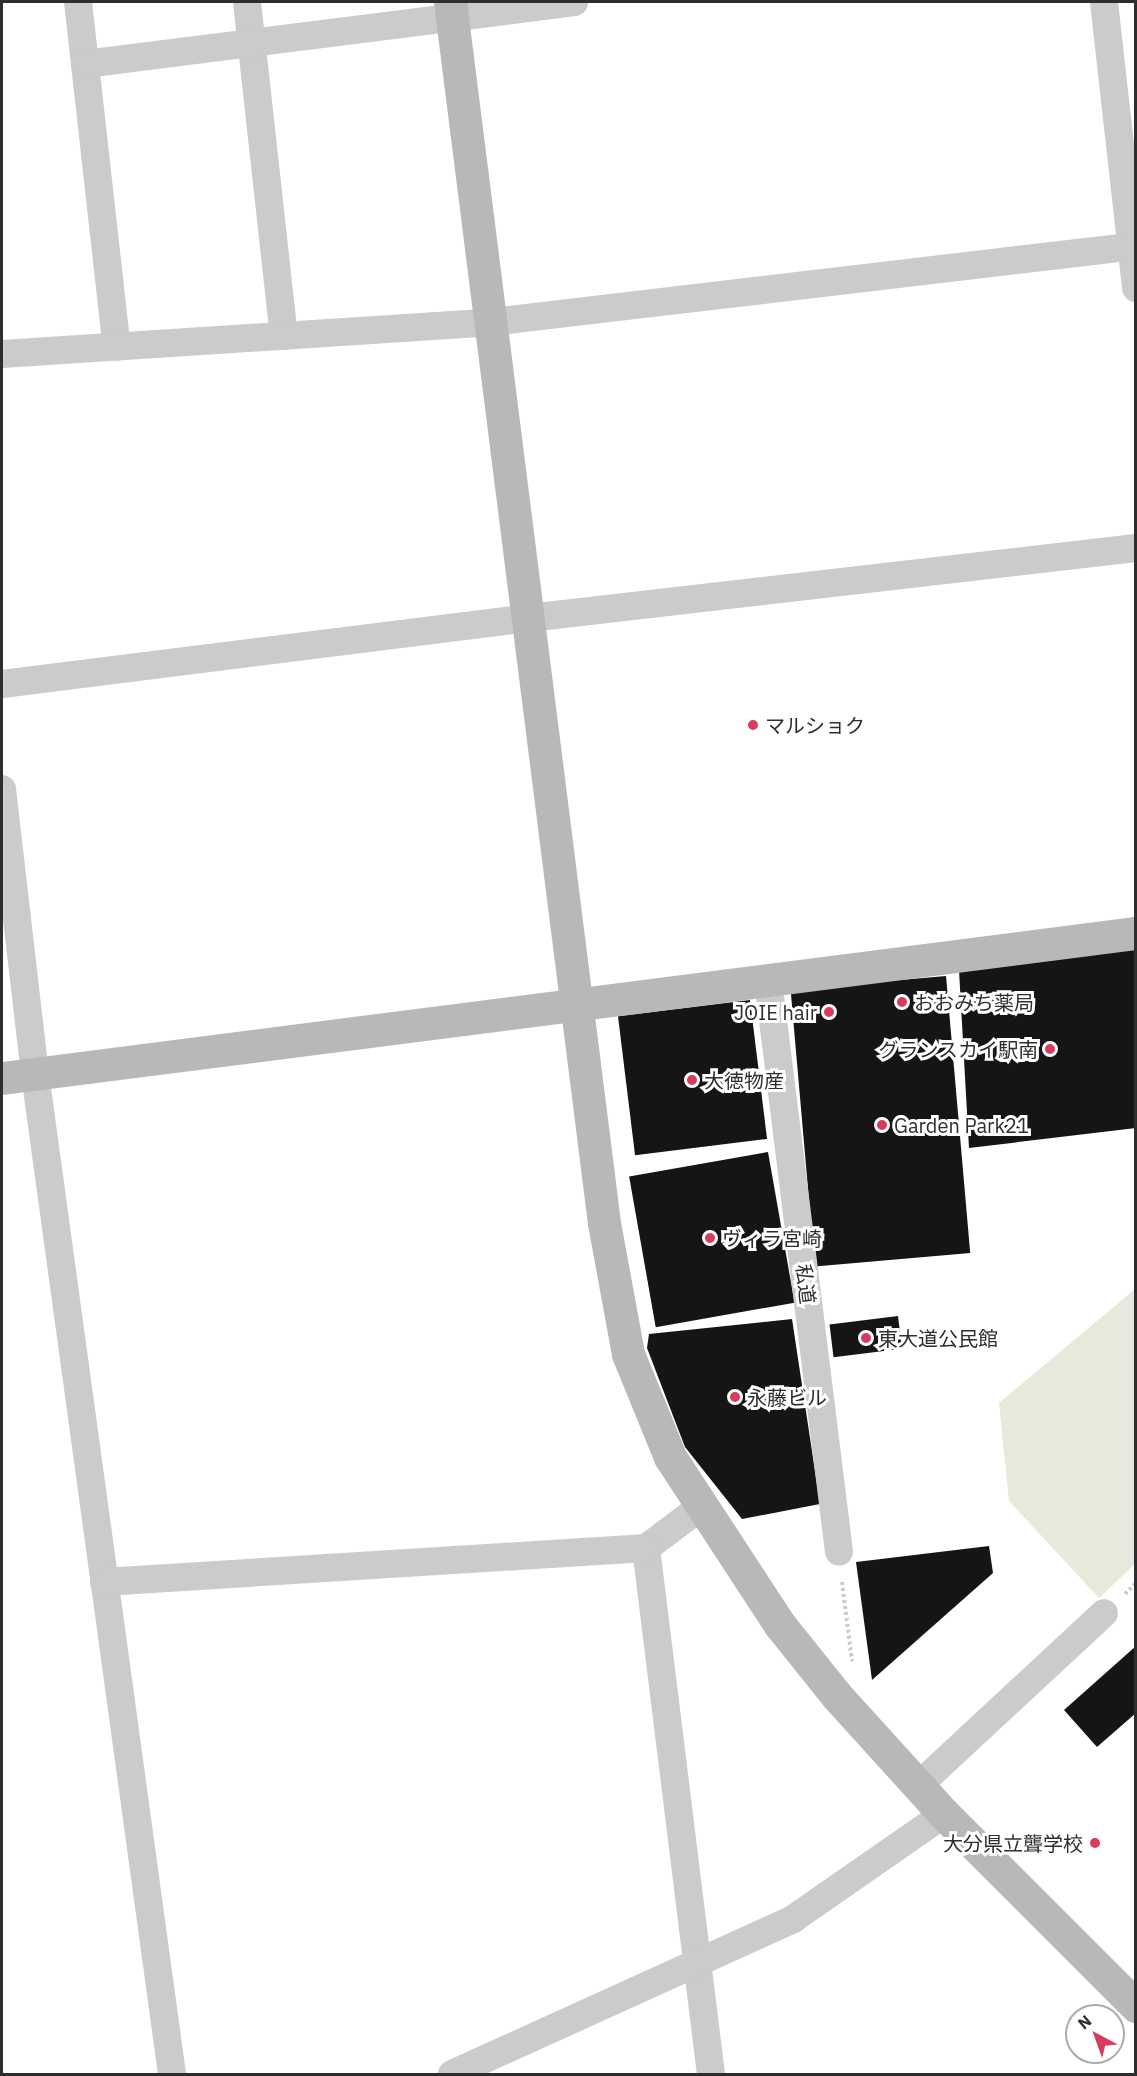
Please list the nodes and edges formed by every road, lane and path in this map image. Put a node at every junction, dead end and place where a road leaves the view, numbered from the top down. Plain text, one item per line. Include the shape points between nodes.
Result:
1 (78, 2) edge
2 (247, 2) edge
3 (574, 2) edge
4 (1104, 2) edge
5 (451, 9) edge
6 (252, 42) junction
7 (85, 64) junction
8 (1133, 246) edge
9 (1136, 288) edge
10 (491, 322) junction
11 (284, 336) junction
12 (117, 347) junction
13 (2, 354) edge
14 (1136, 548) edge
15 (529, 618) junction
16 (2, 684) edge
17 (2, 789) edge
18 (1136, 933) edge
19 (768, 980) junction
20 (579, 1004) junction
21 (35, 1074) junction
22 (2, 1078) edge
23 (702, 1506) junction
24 (646, 1548) junction
25 (839, 1551) joint
26 (104, 1582) junction
27 (1104, 1613) dead end
28 (853, 1664) dead end
29 (920, 1784) junction
30 (944, 1814) junction
31 (699, 1963) junction
32 (1136, 2006) edge
33 (172, 2074) edge
34 (452, 2074) edge
35 (711, 2074) edge

1 - 7 street
2 - 6 street
3 - 5 street
4 - 8 street
5 - 6 street
5 - 10 street
6 - 7 street
6 - 11 street
7 - 12 street
8 - 9 street
8 - 10 street
10 - 11 street
10 - 15 street
11 - 12 street
12 - 13 street
14 - 15 street
15 - 16 street
15 - 20 street
17 - 21 street
18 - 19 street
19 - 20 street
19 - 25 street, 私道
20 - 21 street
20 - 23 street via 604,1223 628,1354 670,1457
21 - 22 street
21 - 26 street
23 - 24 street
23 - 29 street via 780,1625 836,1695
24 - 26 street
24 - 31 street
25 - 28 path
26 - 33 street
27 - 29 street
29 - 30 street
30 - 31 street via 793,1919
30 - 32 street
31 - 34 street
31 - 35 street

